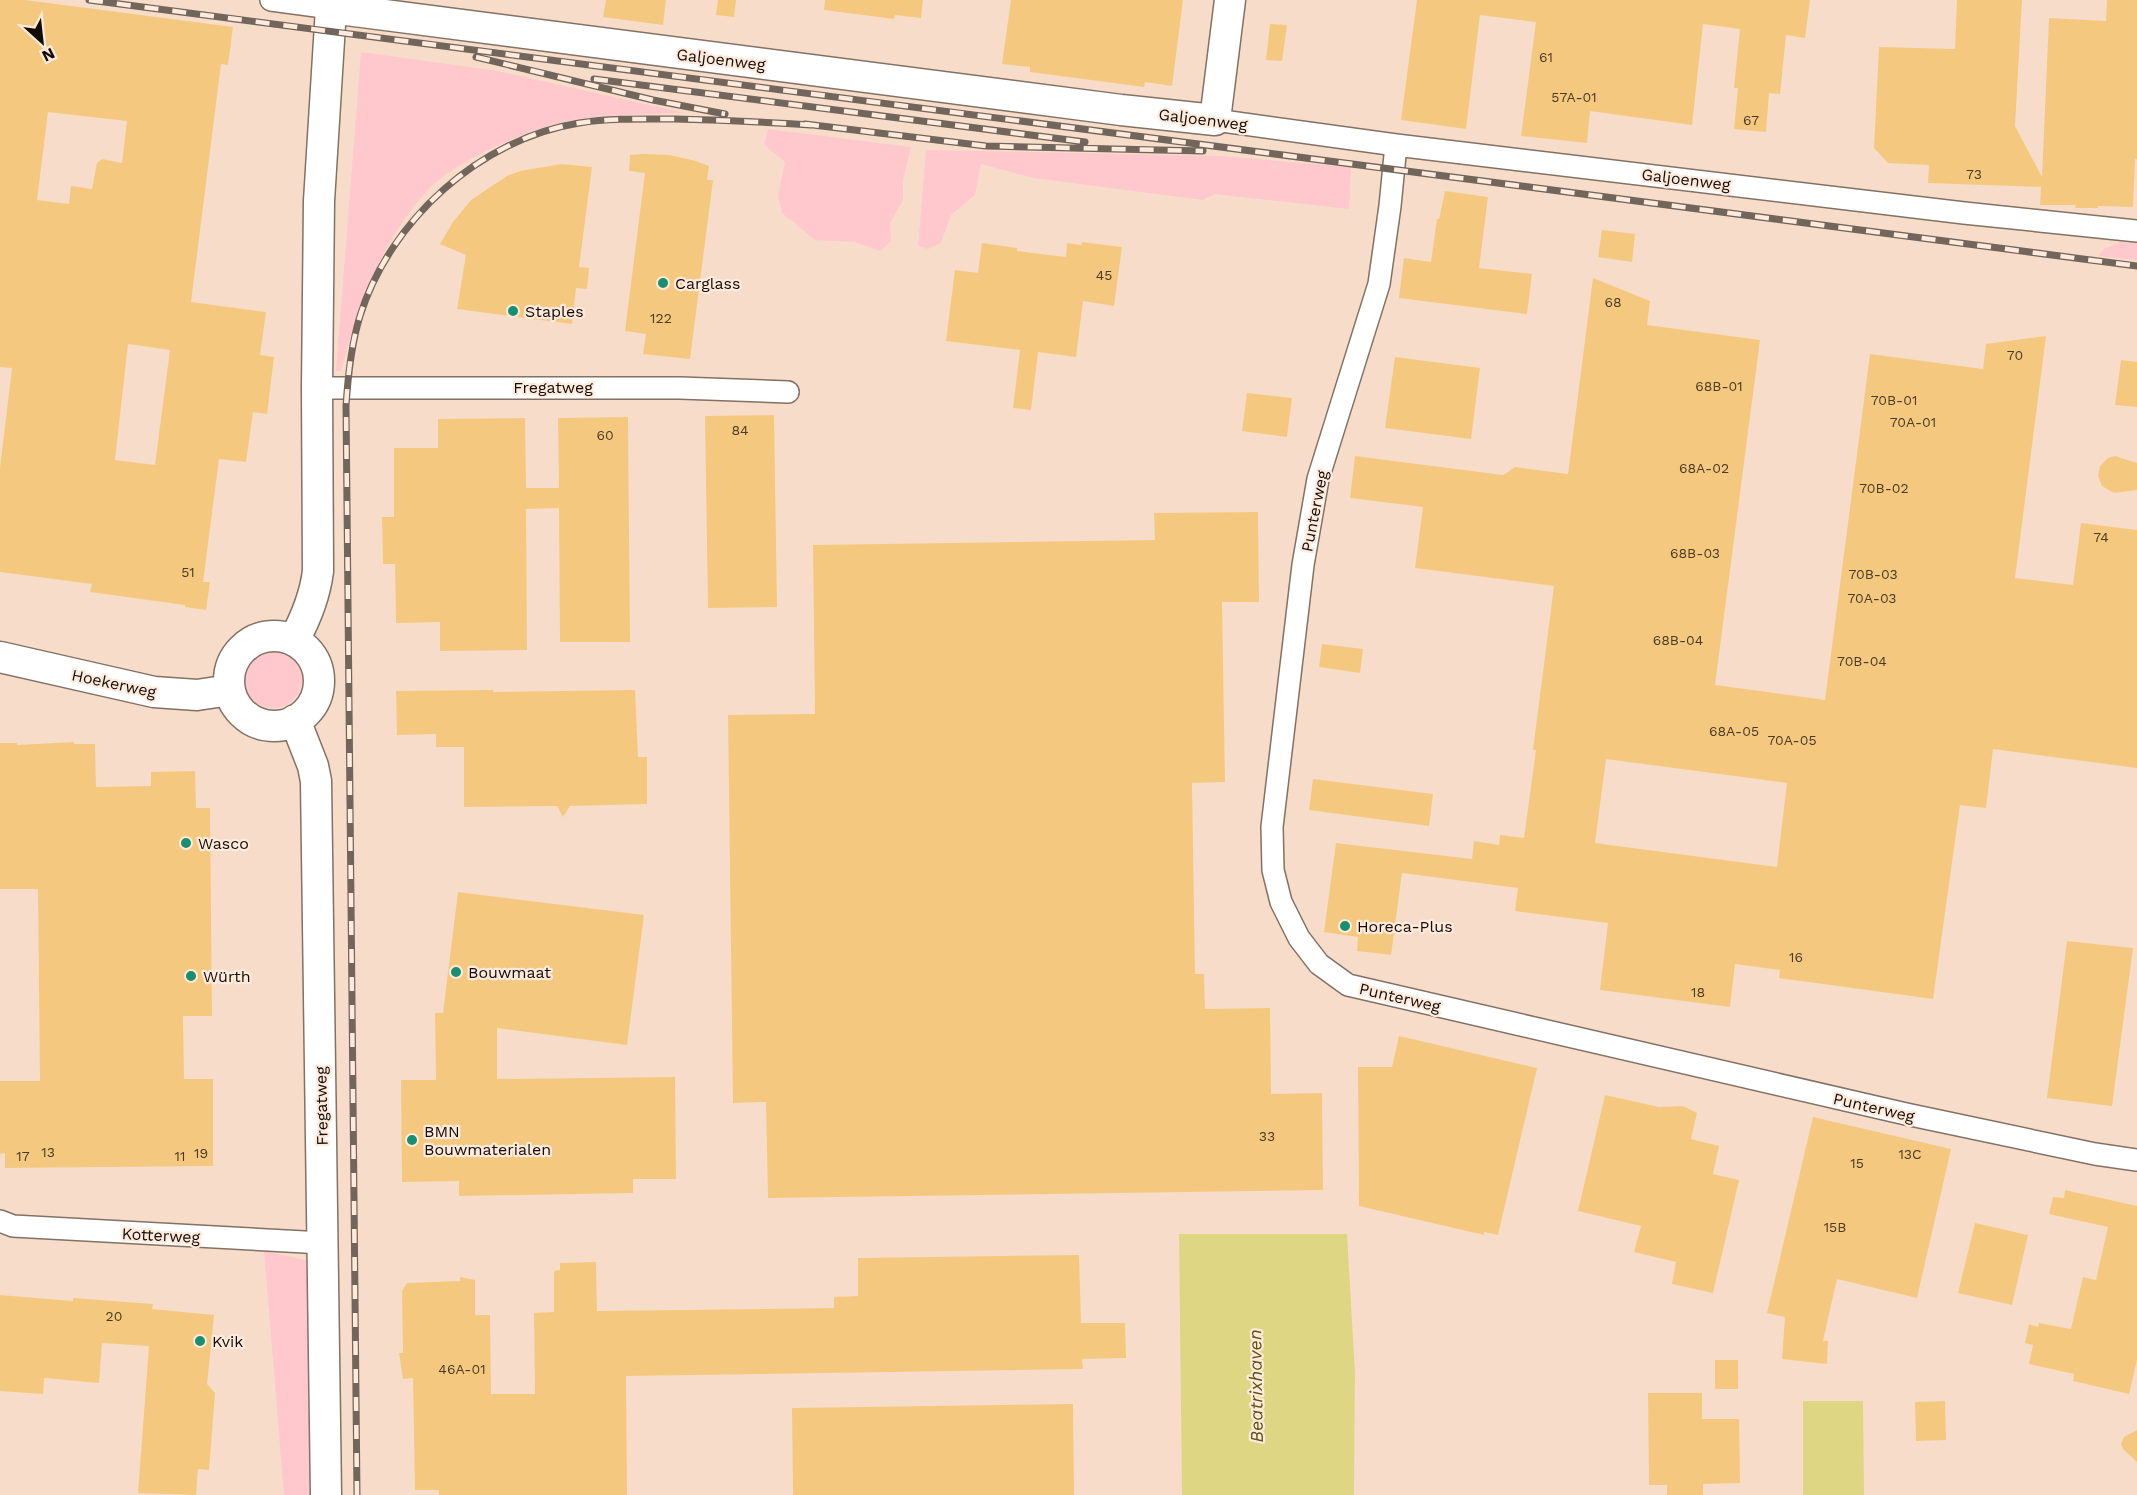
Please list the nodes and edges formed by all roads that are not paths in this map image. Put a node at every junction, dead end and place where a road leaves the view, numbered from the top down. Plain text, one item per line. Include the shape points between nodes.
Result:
1 (271, 0) edge
2 (1230, 0) edge
3 (331, 8) junction
4 (1215, 120) junction
5 (1396, 145) junction
6 (2137, 231) edge
7 (317, 388) junction
8 (788, 392) dead end
9 (294, 640) junction
10 (0, 657) edge
11 (230, 690) junction
12 (295, 720) junction
13 (2137, 1160) edge
14 (0, 1221) edge
15 (323, 1244) junction
16 (326, 1495) edge

1 - 3 street, Galjoenweg
2 - 4 street
3 - 4 street, Galjoenweg
3 - 7 street via 319,201
4 - 5 street, Galjoenweg
5 - 6 street, Galjoenweg
5 - 13 street, Punterweg via 1379,284 1318,479 1303,565 1272,827 1273,870 1281,902 1299,938 1319,964 1348,985 1906,1114
7 - 8 street, Fregatweg via 668,387
7 - 9 street via 318,571 313,599
9 - 11 street via 267,636 250,642 233,663
9 - 12 street via 315,661 319,680 310,708
10 - 11 street, Hoekerweg via 154,692 197,695
11 - 12 street via 239,709 255,721 275,725
12 - 15 street, Fregatweg via 316,781
14 - 15 street, Kotterweg via 13,1226
15 - 16 street, Fregatweg

